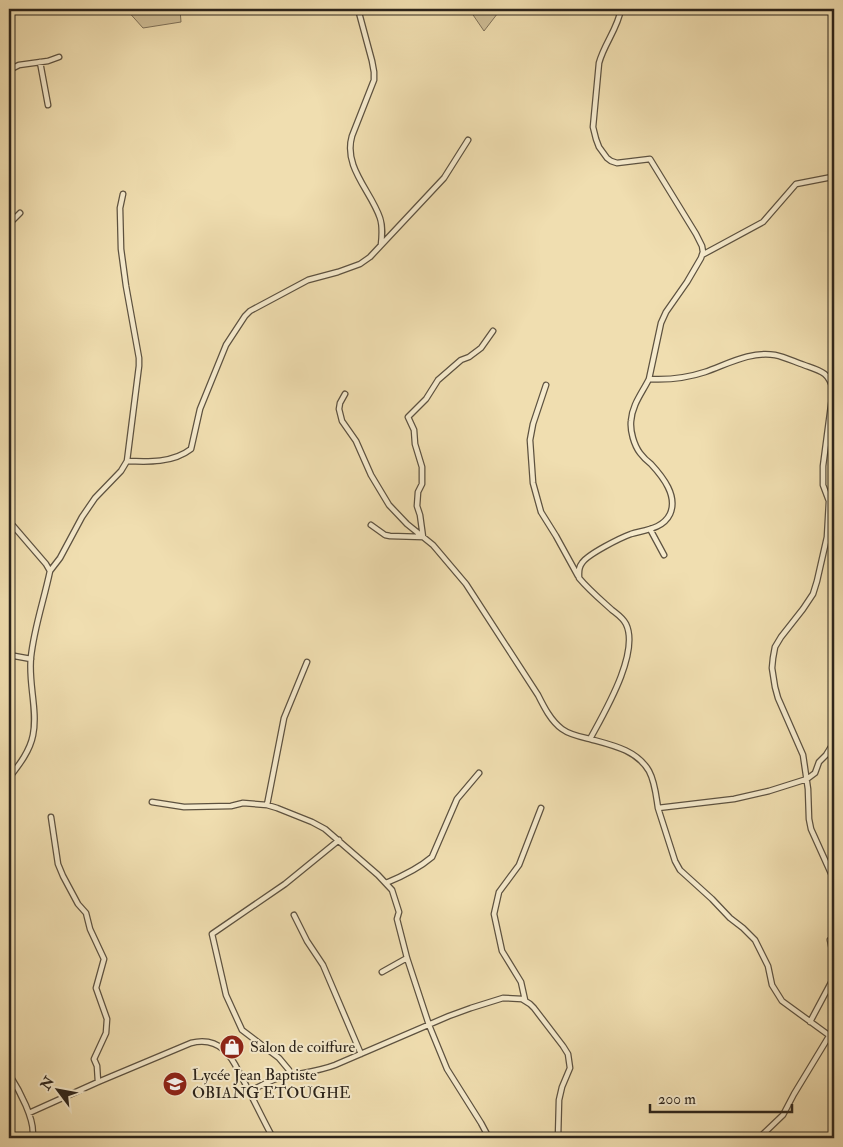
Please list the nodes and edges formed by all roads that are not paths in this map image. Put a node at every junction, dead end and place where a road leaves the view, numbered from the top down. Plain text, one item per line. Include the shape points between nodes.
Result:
1 (358, 9) edge
2 (621, 9) edge
3 (59, 57) dead end
4 (40, 62) junction
5 (9, 70) edge
6 (48, 105) dead end
7 (468, 140) dead end
8 (834, 172) edge
9 (123, 194) dead end
10 (20, 213) dead end
11 (9, 224) edge
12 (381, 245) junction
13 (702, 255) junction
14 (493, 331) dead end
15 (649, 379) junction
16 (546, 385) dead end
17 (345, 394) dead end
18 (127, 461) junction
19 (9, 521) edge
20 (371, 525) dead end
21 (650, 529) junction
22 (423, 537) junction
23 (664, 555) dead end
24 (50, 571) junction
25 (579, 578) junction
26 (9, 655) edge
27 (31, 659) junction
28 (307, 662) dead end
29 (590, 739) junction
30 (834, 742) edge
31 (479, 773) dead end
32 (9, 778) edge
33 (807, 779) junction
34 (152, 802) dead end
35 (267, 805) junction
36 (541, 808) dead end
37 (658, 808) junction
38 (50, 817) dead end
39 (339, 840) junction
40 (834, 880) edge
41 (386, 883) junction
42 (294, 915) dead end
43 (830, 940) dead end
44 (407, 958) junction
45 (834, 960) edge
46 (382, 972) dead end
47 (834, 976) edge
48 (525, 1000) junction
49 (810, 1022) junction
50 (429, 1025) junction
51 (834, 1028) edge
52 (830, 1036) junction
53 (362, 1054) junction
54 (9, 1074) edge
55 (290, 1076) junction
56 (98, 1082) junction
57 (250, 1092) junction
58 (29, 1113) junction
59 (32, 1138) edge
60 (273, 1138) edge
61 (489, 1138) edge
62 (558, 1138) edge
63 (759, 1138) edge

1 - 12 street via 374,80 349,145 352,163 380,218
2 - 13 street via 599,63 593,126 596,139 611,161 650,158 696,234
3 - 4 street
4 - 5 street
4 - 6 street
7 - 12 street via 444,178
8 - 13 street via 826,179 796,184 762,222
9 - 18 street via 121,248 139,358
10 - 11 street
12 - 18 street via 360,264 308,280 244,316 226,345 200,409 191,449 167,460
13 - 15 street via 661,323
14 - 22 street via 481,348 438,380 408,418 422,467 417,506
15 - 21 street via 637,398 630,421 632,436 641,454 657,471 672,495 669,517 663,524
15 - 33 street via 695,374 739,358 762,354 817,369 831,381 833,390 823,466 829,501 821,566 812,594 780,637 772,658 774,687 803,755
16 - 25 street via 530,440 534,483 541,512
17 - 22 street via 339,409 342,421 356,441 371,475 388,505
18 - 24 street via 82,516
19 - 24 street
20 - 22 street via 390,536
21 - 23 street
21 - 25 street via 628,535 583,561
22 - 29 street via 466,584 553,720 568,733
24 - 27 street
25 - 29 street via 621,617 629,634 626,666
26 - 27 street
27 - 32 street via 33,734 30,746
28 - 35 street via 284,718
29 - 37 street via 618,747 642,761 654,782
30 - 33 street via 815,773
31 - 41 street via 457,799 432,856 414,870
33 - 37 street via 734,799
33 - 40 street via 808,819
34 - 35 street via 184,807 243,803
35 - 39 street via 312,822
36 - 48 street via 519,865 499,892 494,914 502,951 521,982
37 - 49 street via 680,870 755,940 768,966 775,991 782,1001
38 - 56 street via 58,864 78,904 86,912 104,959 96,988 107,1019 106,1033 94,1059
39 - 41 street
39 - 55 street via 285,884 212,934 226,995 242,1030 280,1058
41 - 44 street via 392,890 399,912 397,919
42 - 53 street via 323,965
43 - 45 street
44 - 46 street
44 - 50 street
47 - 49 street
48 - 50 street via 499,999
48 - 62 street via 568,1054 570,1068 559,1100
49 - 52 street
50 - 53 street
50 - 61 street via 447,1069
51 - 52 street
52 - 63 street via 783,1115
53 - 55 street via 329,1068
54 - 58 street
55 - 57 street via 272,1080
56 - 57 street via 191,1043 206,1041 227,1053
56 - 58 street
57 - 60 street
58 - 59 street

